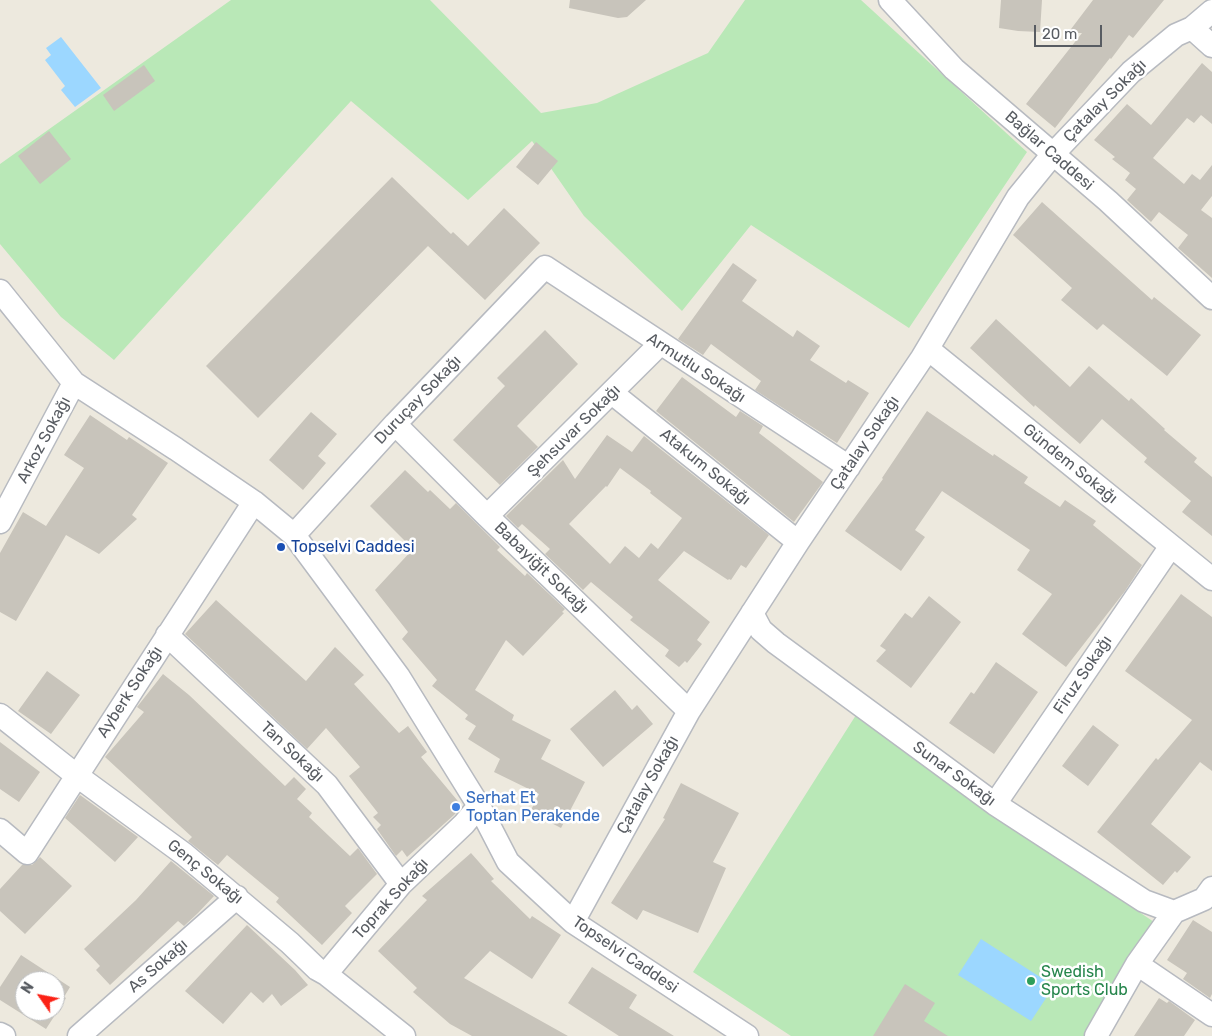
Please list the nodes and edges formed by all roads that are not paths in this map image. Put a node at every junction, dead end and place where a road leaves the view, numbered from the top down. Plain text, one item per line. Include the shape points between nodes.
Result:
1 (890, 0) edge
2 (1212, 11) edge
3 (1192, 28) junction
4 (1212, 46) edge
5 (1053, 154) junction
6 (544, 267) joint
7 (0, 291) edge
8 (1212, 298) edge
9 (660, 344) junction
10 (928, 349) junction
11 (74, 384) junction
12 (612, 393) junction
13 (395, 424) junction
14 (849, 467) junction
15 (254, 502) junction
16 (488, 516) junction
17 (0, 522) edge
18 (294, 535) junction
19 (798, 542) junction
20 (1171, 546) junction
21 (1212, 579) edge
22 (752, 613) junction
23 (167, 635) junction
24 (689, 711) junction
25 (0, 715) edge
26 (76, 775) junction
27 (995, 804) junction
28 (479, 806) junction
29 (0, 830) edge
30 (400, 884) junction
31 (237, 896) junction
32 (1209, 897) edge
33 (1174, 912) junction
34 (573, 922) junction
35 (1137, 964) junction
36 (326, 974) junction
37 (1212, 1015) edge
38 (0, 1034) edge
39 (4, 1036) edge
40 (79, 1036) edge
41 (404, 1036) edge
42 (747, 1036) edge
43 (1096, 1036) edge

1 - 5 street, Bağlar Caddesi via 954,69
2 - 3 street, Çatalay Sokağı
3 - 4 street
3 - 5 street, Çatalay Sokağı via 1176,35 1131,72
5 - 8 street, Bağlar Caddesi
5 - 10 street, Çatalay Sokağı via 1018,197
6 - 9 street, Armutlu Sokağı
6 - 13 street, Duruçay Sokağı
7 - 11 street, Topselvi Caddesi
9 - 12 street, Şehsuvar Sokağı
9 - 14 street, Armutlu Sokağı
10 - 14 street, Çatalay Sokağı
10 - 20 street, Gündem Sokağı
11 - 15 street, Topselvi Caddesi
11 - 17 street, Arkoz Sokağı
12 - 16 street, Şehsuvar Sokağı
12 - 19 street, Atakum Sokağı
13 - 16 street, Babayiğit Sokağı
13 - 18 street, Duruçay Sokağı
14 - 19 street, Çatalay Sokağı
15 - 18 street, Topselvi Caddesi
15 - 23 street, Ayberk Sokağı
16 - 24 street, Babayiğit Sokağı
18 - 28 street, Topselvi Caddesi via 399,677
19 - 22 street, Çatalay Sokağı
20 - 21 street, Gündem Sokağı
20 - 27 street, Firuz Sokağı
22 - 24 street, Çatalay Sokağı
22 - 27 street, Sunar Sokağı via 761,630 776,643
23 - 26 street, Ayberk Sokağı
23 - 30 street, Tan Sokağı via 327,785
24 - 34 street, Çatalay Sokağı
25 - 26 street, Genç Sokağı
26 - 29 street, Ayberk Sokağı via 27,853
26 - 31 street, Genç Sokağı
27 - 33 street, Sunar Sokağı via 1144,901
28 - 30 street, Toprak Sokağı
28 - 34 street, Topselvi Caddesi via 508,862
30 - 36 street, Toprak Sokağı
31 - 36 street, Genç Sokağı
31 - 40 street, As Sokağı
32 - 33 street
33 - 35 street
34 - 42 street, Topselvi Caddesi
35 - 37 street
35 - 43 street
36 - 41 street, Genç Sokağı
38 - 39 street

